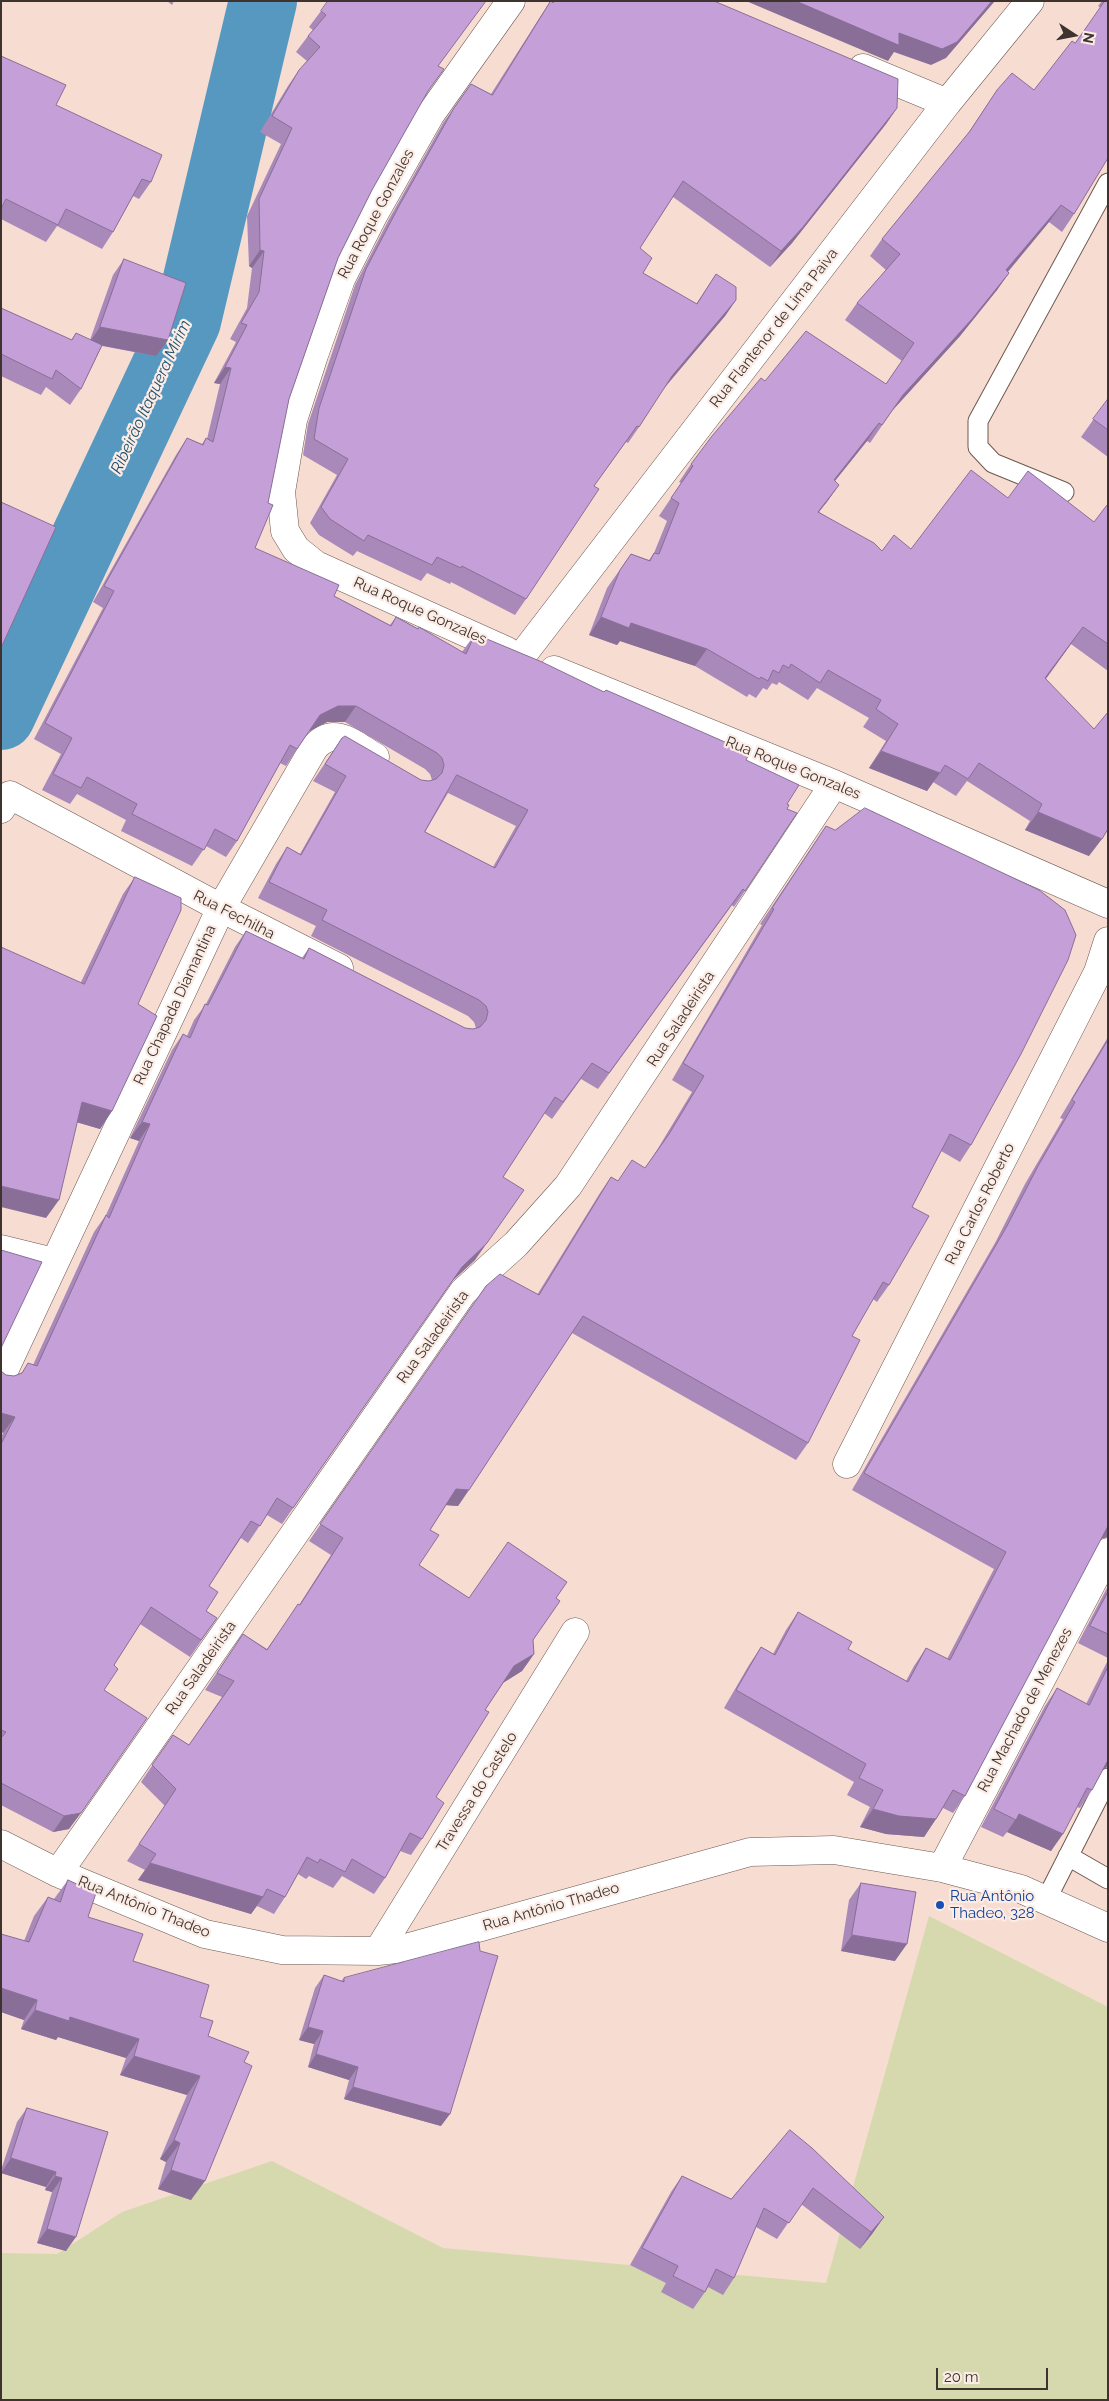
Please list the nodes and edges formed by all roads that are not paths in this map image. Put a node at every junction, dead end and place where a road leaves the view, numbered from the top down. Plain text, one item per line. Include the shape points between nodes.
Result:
1 (511, 1) edge
2 (1030, 1) edge
3 (838, 58) edge
4 (947, 103) junction
5 (1108, 183) edge
6 (1064, 492) dead end
7 (521, 657) junction
8 (393, 768) edge
9 (834, 784) junction
10 (6, 802) edge
11 (1108, 904) edge
12 (221, 908) junction
13 (1108, 941) edge
14 (363, 981) edge
15 (1, 1249) edge
16 (54, 1262) junction
17 (1, 1377) edge
18 (848, 1464) dead end
19 (1108, 1552) edge
20 (575, 1632) dead end
21 (1108, 1778) edge
22 (1, 1844) edge
23 (1068, 1856) junction
24 (942, 1868) junction
25 (58, 1873) junction
26 (1108, 1879) edge
27 (1046, 1900) junction
28 (1108, 1928) edge
29 (378, 1951) junction

1 - 7 street, Rua Roque Gonzales via 430,115 340,279 293,420 282,510 285,531 296,549 316,565
2 - 4 street, Rua Flantenor de Lima Paiva
3 - 4 street
4 - 7 street, Rua Flantenor de Lima Paiva
5 - 6 lane via 978,421 978,447 993,463
7 - 9 street, Rua Roque Gonzales
8 - 12 street, Rua Chapada Diamantina via 342,738 321,740
9 - 11 street, Rua Roque Gonzales
9 - 25 street, Rua Saladeirista via 568,1186 516,1244 463,1292
10 - 12 street, Rua Fechilha
12 - 14 street, Rua Fechilha
12 - 16 street, Rua Chapada Diamantina
13 - 18 street, Rua Carlos Roberto via 1098,972
15 - 16 street
16 - 17 street, Rua Chapada Diamantina
19 - 24 street, Rua Machado de Menezes
20 - 29 street, Travessa do Castelo
21 - 23 lane
22 - 25 street, Rua Antônio Thadeo
23 - 26 lane
23 - 27 lane
24 - 27 street, Rua Antônio Thadeo via 1021,1889
24 - 29 street, Rua Antônio Thadeo via 834,1850 750,1852 406,1948
25 - 29 street, Rua Antônio Thadeo via 205,1934 282,1950
27 - 28 street, Rua Antônio Thadeo

